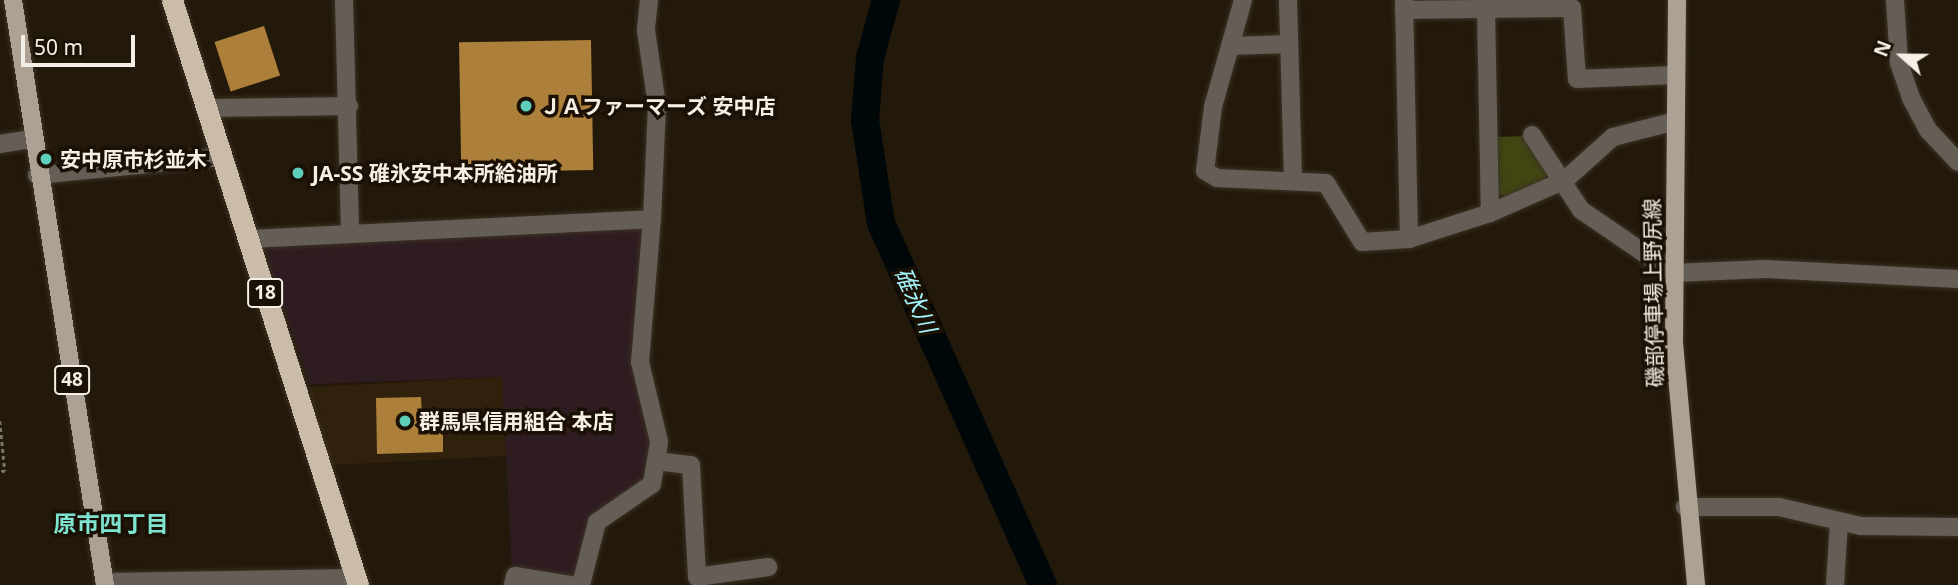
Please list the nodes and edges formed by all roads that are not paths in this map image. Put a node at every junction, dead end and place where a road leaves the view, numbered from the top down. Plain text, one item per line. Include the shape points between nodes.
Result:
1 (12, 0) edge
2 (172, 0) edge
3 (344, 0) edge
4 (649, 0) edge
5 (1243, 0) edge
6 (1288, 0) edge
7 (1676, 0) edge
8 (1895, 0) edge
9 (1404, 5) edge
10 (1486, 9) junction
11 (1289, 44) junction
12 (1230, 46) junction
13 (1676, 75) junction
14 (349, 106) junction
15 (206, 108) junction
16 (1676, 121) junction
17 (1532, 135) dead end
18 (31, 139) junction
19 (0, 144) edge
20 (222, 157) junction
21 (1958, 162) edge
22 (37, 175) junction
23 (1293, 177) junction
24 (1562, 181) junction
25 (1490, 213) junction
26 (652, 219) junction
27 (350, 230) junction
28 (248, 239) junction
29 (1409, 239) junction
30 (1673, 273) junction
31 (1958, 279) edge
32 (656, 461) junction
33 (1685, 507) junction
34 (1839, 522) junction
35 (1958, 527) edge
36 (768, 567) dead end
37 (357, 582) edge
38 (105, 583) edge
39 (513, 585) edge
40 (571, 585) edge
41 (581, 585) edge
42 (1696, 585) edge
43 (1835, 585) edge

1 - 18 main road, 48
2 - 15 highway, 18
3 - 14 street
4 - 26 street via 646,30 657,106
5 - 12 street
6 - 11 street
7 - 13 main road, 磯部停車場上野尻線
8 - 21 street via 1899,63 1912,100 1928,130
9 - 10 street
9 - 29 street
10 - 13 street via 1572,8 1577,79
10 - 25 street
11 - 12 street
11 - 23 street
12 - 23 street via 1213,107 1205,171 1217,178
13 - 16 main road, 磯部停車場上野尻線
14 - 15 street
14 - 27 street
15 - 20 highway, 18
16 - 24 street via 1613,137
16 - 30 main road, 磯部停車場上野尻線
17 - 24 street
18 - 19 street
18 - 22 main road, 48
20 - 22 street
20 - 28 highway, 18
22 - 38 main road, 48
23 - 29 street via 1326,183 1362,242
24 - 25 street
24 - 30 street via 1581,211
25 - 29 street
26 - 27 street
26 - 32 street via 640,362 659,442
27 - 28 street
28 - 37 highway, 18
30 - 31 street via 1766,269
30 - 33 main road, 磯部停車場上野尻線
32 - 36 street via 691,465 696,577
32 - 41 street via 647,491 597,522
33 - 34 street via 1779,507
33 - 42 main road, 磯部停車場上野尻線
34 - 35 street
34 - 43 street
37 - 38 street
39 - 40 street via 515,576

